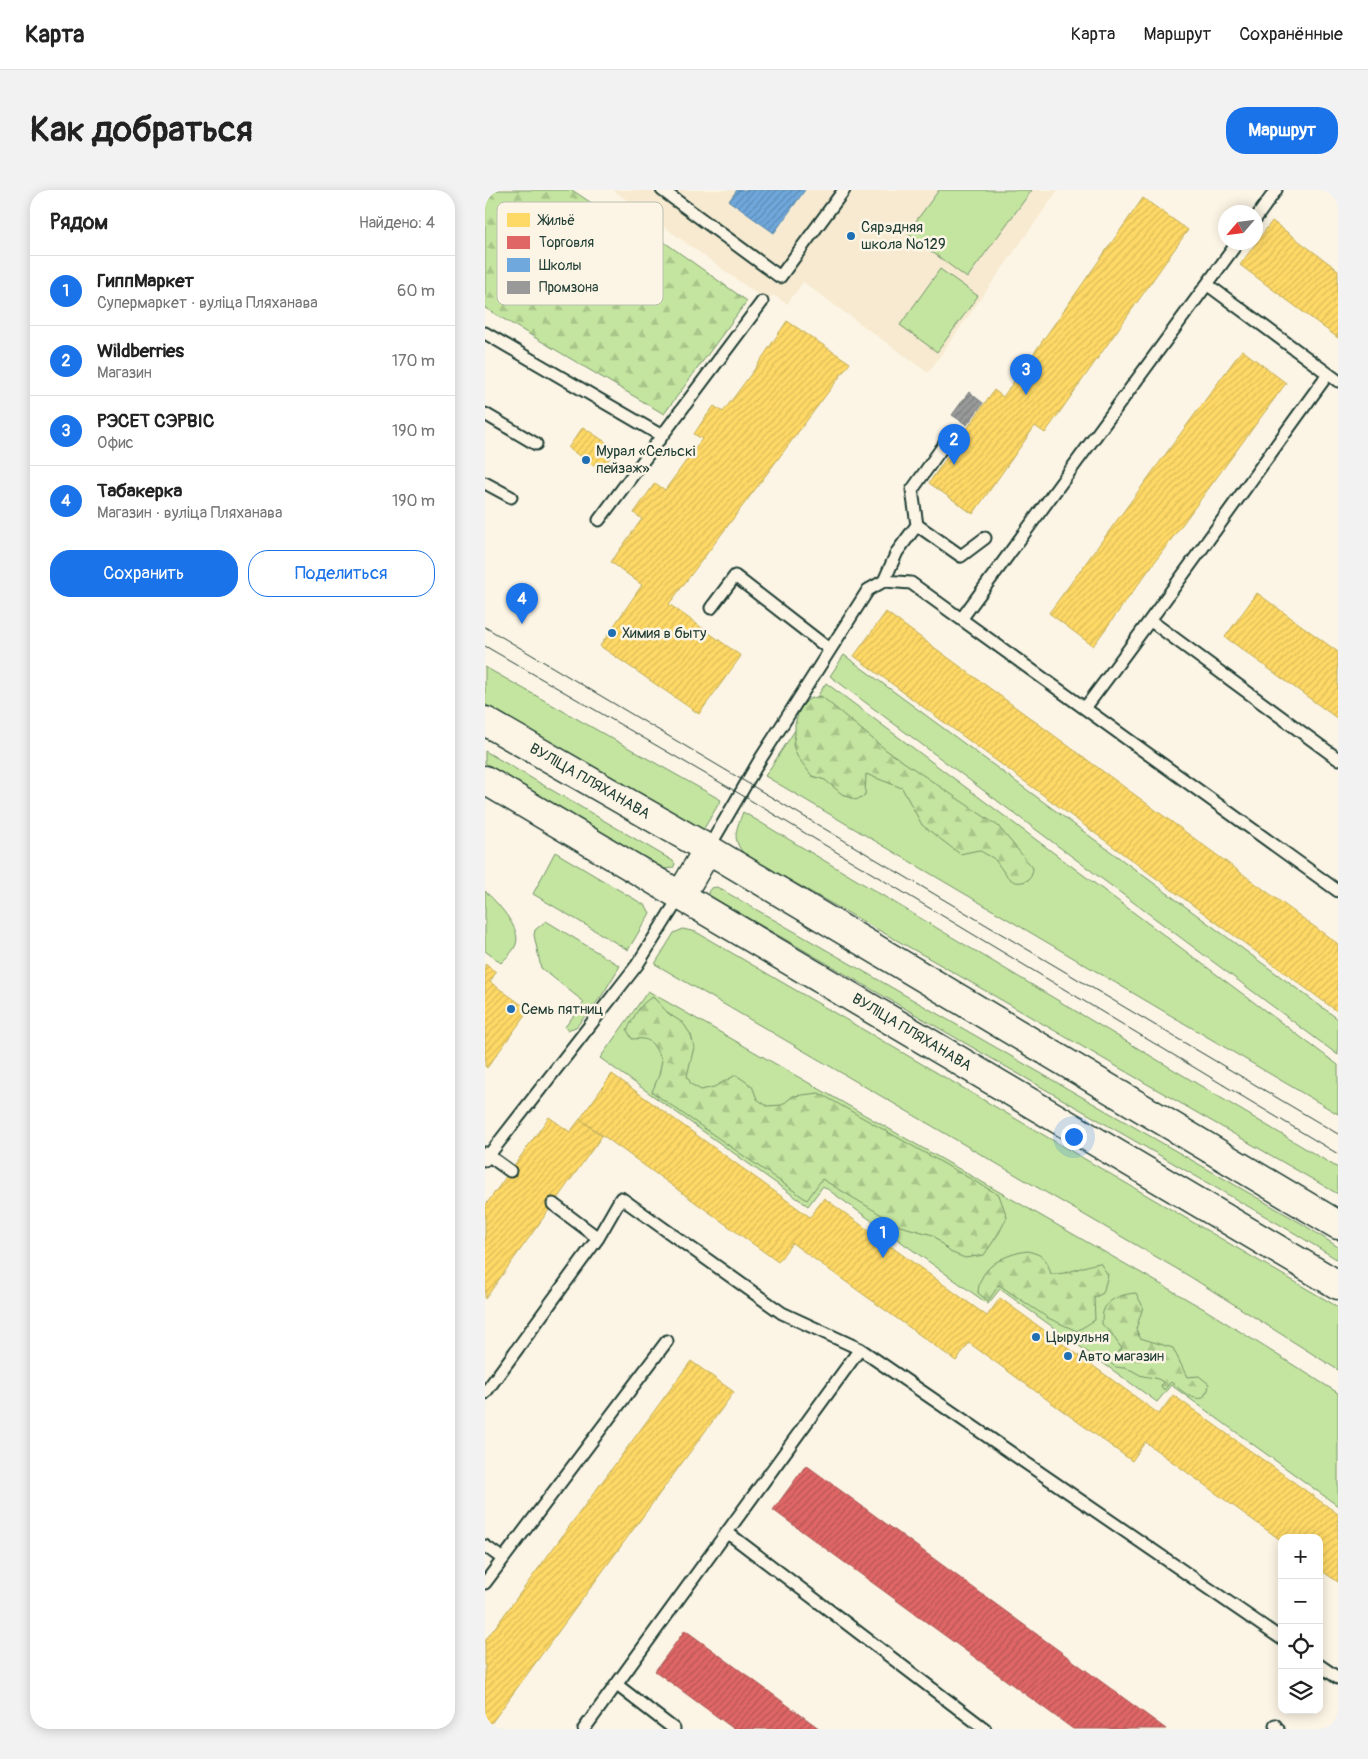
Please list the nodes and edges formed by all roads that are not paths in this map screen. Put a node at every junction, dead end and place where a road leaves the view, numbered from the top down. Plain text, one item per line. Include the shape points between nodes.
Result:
1 (662, 190) edge
2 (844, 190) edge
3 (1276, 190) edge
4 (1263, 207) edge
5 (1232, 250) edge
6 (1208, 285) junction
7 (762, 302) dead end
8 (485, 333) edge
9 (1328, 374) junction
10 (1338, 381) edge
11 (485, 414) edge
12 (662, 436) junction
13 (946, 442) dead end
14 (536, 444) dead end
15 (485, 483) edge
16 (511, 497) dead end
17 (599, 520) dead end
18 (917, 525) junction
19 (985, 538) dead end
20 (883, 581) junction
21 (711, 608) dead end
22 (962, 618) junction
23 (1151, 621) junction
24 (829, 649) junction
25 (1085, 708) junction
26 (485, 721) edge
27 (1338, 759) edge
28 (485, 780) edge
29 (708, 849) junction
30 (1338, 891) edge
31 (681, 895) junction
32 (486, 1156) edge
33 (510, 1171) dead end
34 (553, 1204) dead end
35 (1338, 1225) edge
36 (597, 1238) junction
37 (1338, 1285) edge
38 (667, 1341) dead end
39 (860, 1349) junction
40 (485, 1394) edge
41 (727, 1533) junction
42 (485, 1546) edge
43 (503, 1559) junction
44 (485, 1583) edge
45 (1278, 1636) edge
46 (1323, 1668) edge
47 (1338, 1678) edge
48 (617, 1685) junction
49 (585, 1729) edge
50 (674, 1729) edge
51 (985, 1729) edge

1 - 2 lane via 780,277
3 - 4 lane
5 - 6 lane
6 - 9 lane
6 - 22 lane
7 - 12 lane
8 - 12 lane
9 - 10 lane
9 - 23 lane
11 - 14 lane
12 - 17 lane
13 - 18 lane via 912,490
15 - 16 lane
18 - 19 lane via 961,556
18 - 20 lane via 897,552
20 - 22 lane via 911,582
20 - 24 lane via 868,590
21 - 24 lane via 735,576
22 - 25 lane
23 - 25 lane
23 - 27 lane
24 - 29 lane
25 - 30 lane
26 - 29 main road, ВУЛІЦА ПЛЯХАНАВА
28 - 31 main road, ВУЛІЦА ПЛЯХАНАВА
29 - 31 main road
29 - 35 main road, ВУЛІЦА ПЛЯХАНАВА
31 - 32 lane via 637,965
31 - 37 main road, ВУЛІЦА ПЛЯХАНАВА
32 - 33 lane
34 - 36 lane
36 - 39 lane via 621,1198 782,1313
36 - 40 lane
38 - 43 lane
39 - 41 lane
39 - 45 lane
41 - 48 lane
41 - 51 lane
42 - 43 lane
43 - 44 lane
46 - 47 lane
48 - 49 lane
48 - 50 lane

